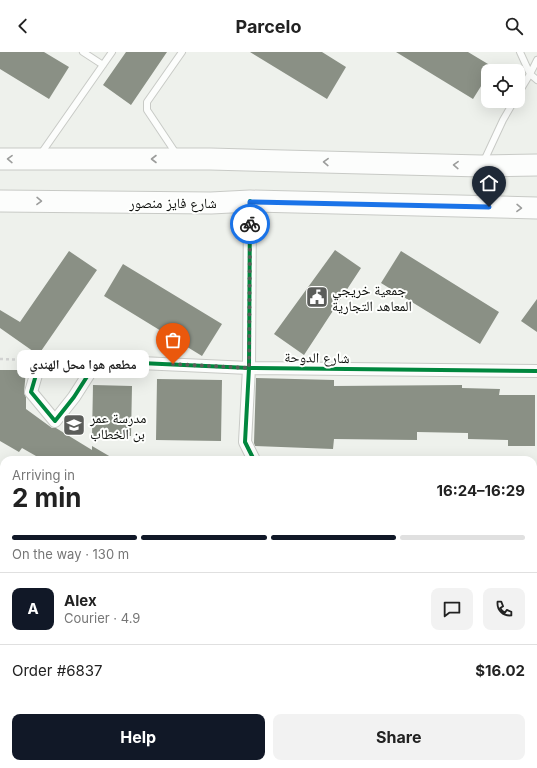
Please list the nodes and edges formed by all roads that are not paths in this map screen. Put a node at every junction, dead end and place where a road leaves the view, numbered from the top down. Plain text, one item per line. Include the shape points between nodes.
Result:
1 (83, 52) edge
2 (112, 52) edge
3 (182, 52) edge
4 (520, 52) edge
5 (537, 60) edge
6 (103, 65) junction
7 (530, 74) junction
8 (537, 80) edge
9 (525, 82) edge
10 (510, 108) edge
11 (0, 158) edge
12 (37, 159) junction
13 (179, 159) junction
14 (537, 165) edge
15 (482, 166) junction
16 (0, 201) edge
17 (250, 202) junction
18 (537, 208) edge
19 (97, 361) junction
20 (249, 368) junction
21 (537, 371) edge
22 (252, 456) edge

1 - 6 lane
2 - 6 lane
3 - 13 lane via 147,102 147,110
4 - 7 lane
5 - 7 lane
6 - 12 lane
7 - 8 lane
7 - 9 lane
10 - 15 lane
12 -> 11 highway
13 -> 12 highway
15 -> 13 highway
14 - 15 highway
16 -> 17 highway, شارع فايز منصور
17 -> 18 highway, شارع فايز منصور
17 - 20 street
19 - 19 street, شارع الدوحة via 74,397 55,421 32,392 40,360 79,364
19 - 20 street, شارع الدوحة
20 - 21 street, شارع الدوحة
20 - 22 street via 245,442

